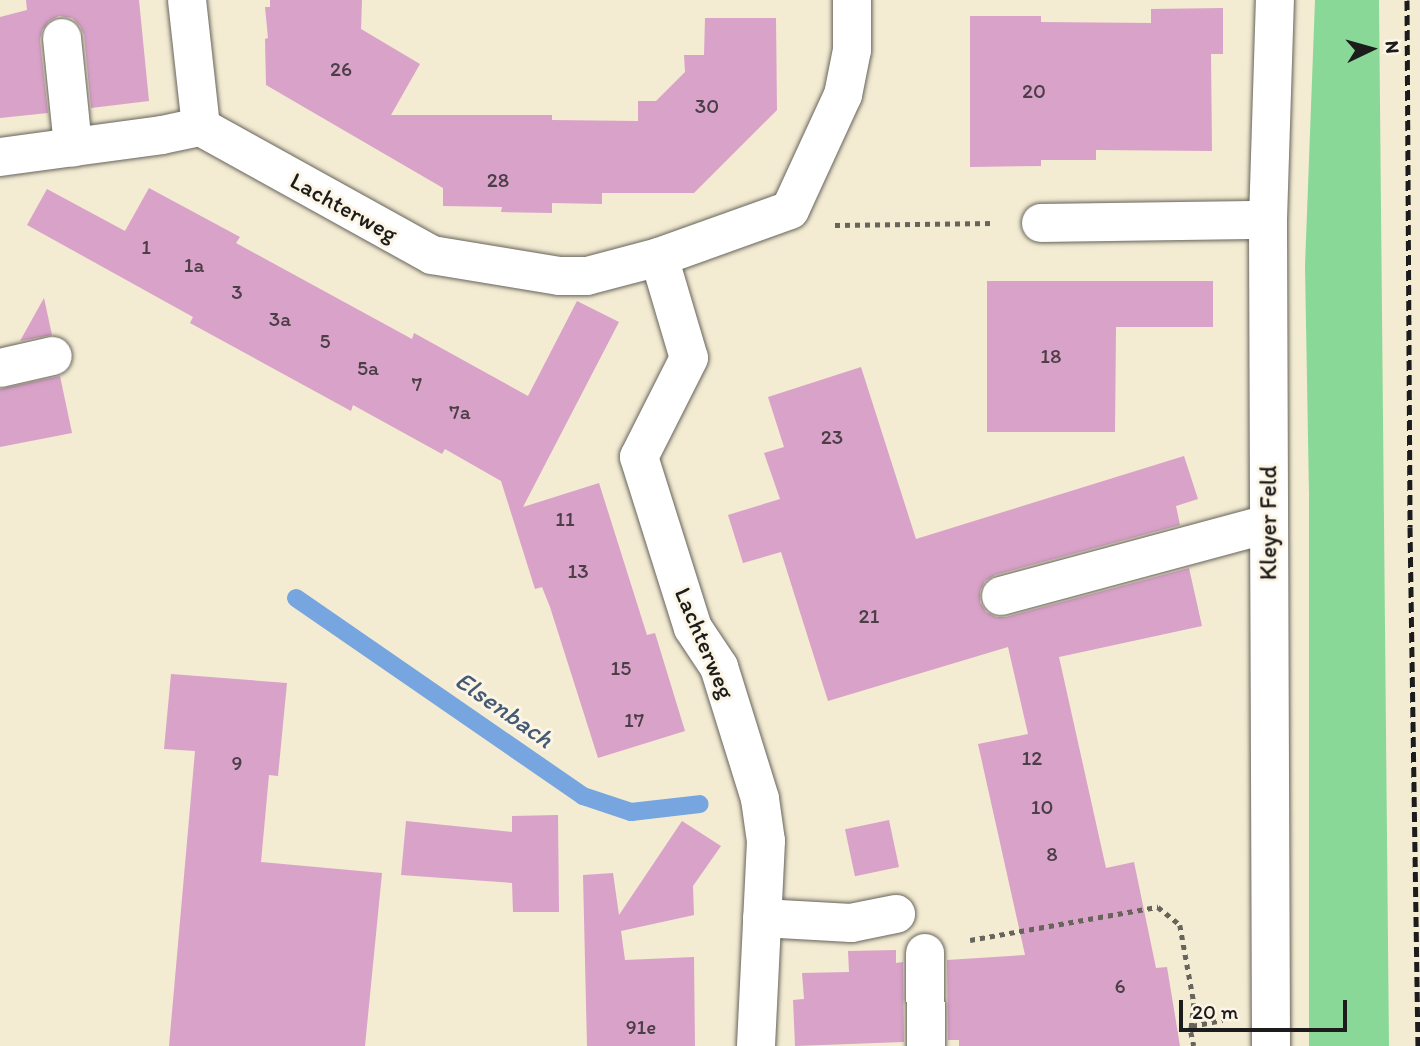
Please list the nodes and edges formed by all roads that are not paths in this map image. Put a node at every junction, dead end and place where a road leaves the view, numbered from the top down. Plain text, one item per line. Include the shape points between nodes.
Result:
1 (187, 0) edge
2 (852, 0) edge
3 (1276, 0) edge
4 (62, 38) dead end
5 (201, 127) junction
6 (73, 147) junction
7 (0, 157) edge
8 (1268, 220) junction
9 (1041, 223) road end
10 (659, 257) junction
11 (53, 356) dead end
12 (0, 368) edge
13 (1268, 524) junction
14 (1001, 596) dead end
15 (896, 914) dead end
16 (762, 918) junction
17 (925, 953) dead end
18 (757, 1046) edge
19 (926, 1046) edge
20 (1271, 1046) edge

1 - 5 street
2 - 10 street, Lachterweg via 852,51 843,95 790,210
3 - 8 street, Kleyer Feld
4 - 6 street
5 - 6 street
5 - 10 street, Lachterweg via 432,256 559,276 606,272
6 - 7 street
8 - 9 street
8 - 13 street, Kleyer Feld
10 - 16 street, Lachterweg via 688,358 639,457 693,628 719,667 760,799 765,841
11 - 12 street
13 - 14 street
13 - 20 street, Kleyer Feld
15 - 16 street via 852,923
16 - 18 street, Lachterweg
17 - 19 street

